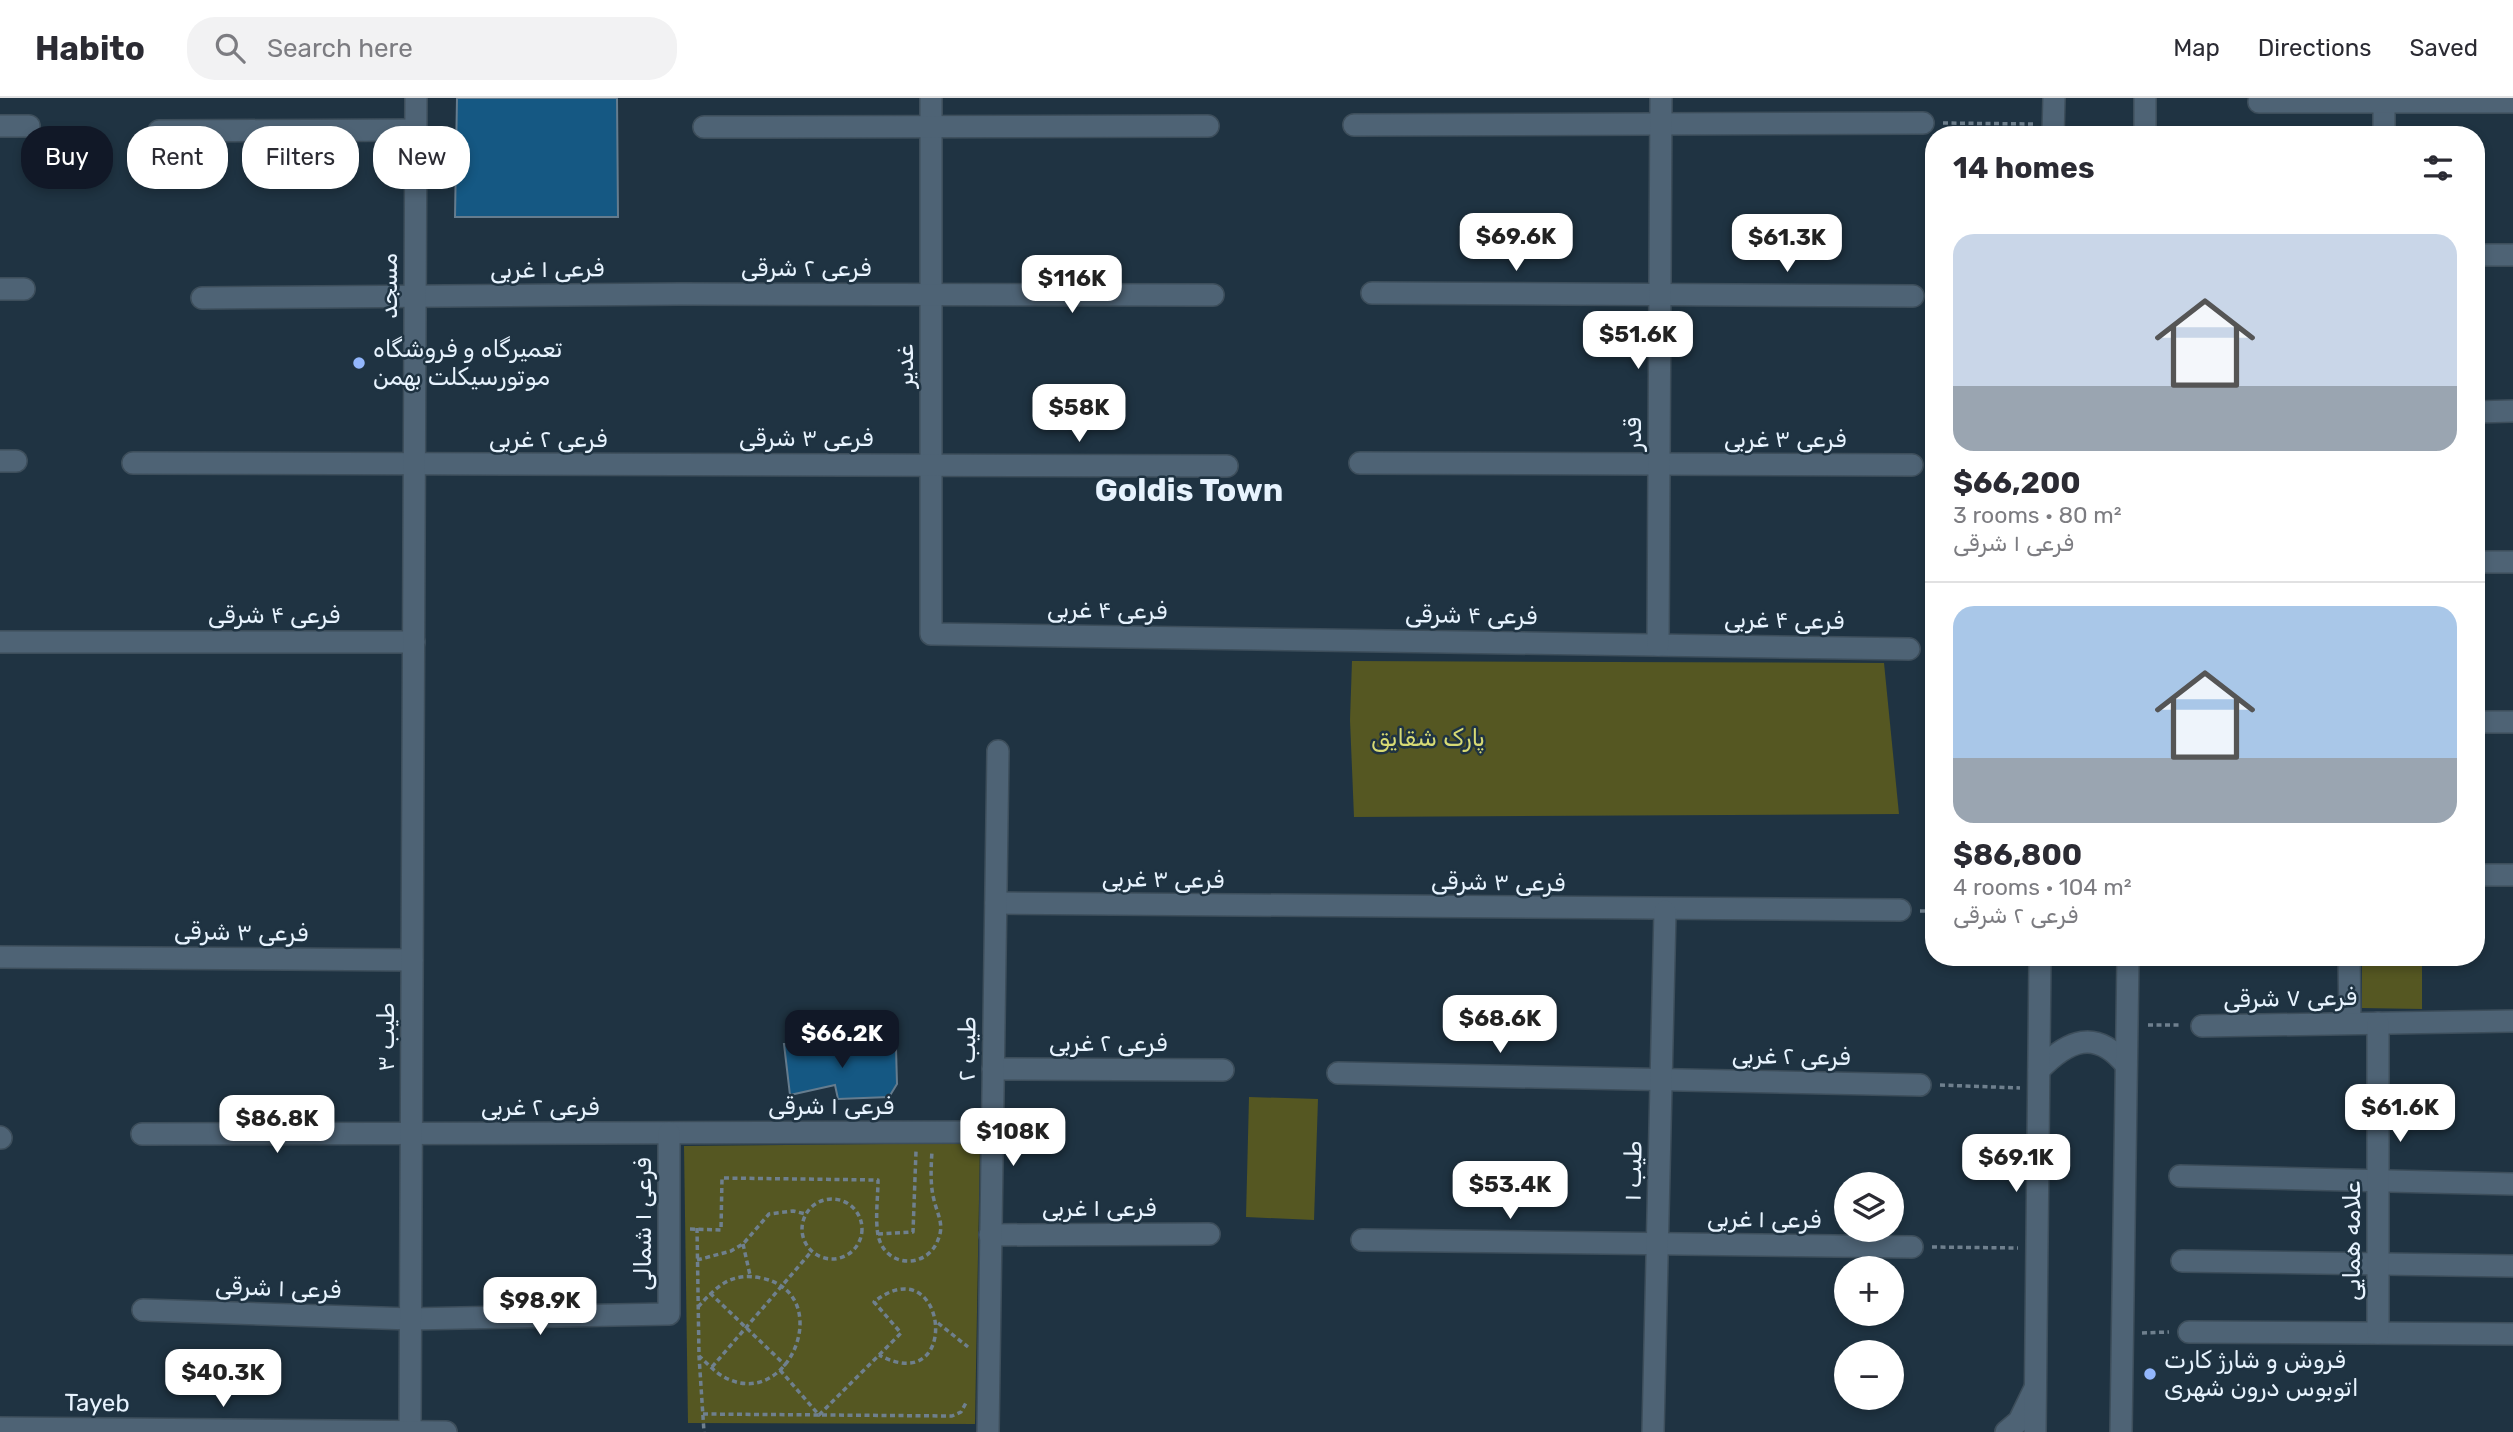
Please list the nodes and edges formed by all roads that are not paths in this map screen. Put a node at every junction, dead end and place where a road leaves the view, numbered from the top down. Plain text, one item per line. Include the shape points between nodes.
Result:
1 (416, 98) edge
2 (932, 98) edge
3 (1661, 98) edge
4 (2053, 98) edge
5 (2146, 98) edge
6 (2384, 99) edge
7 (2259, 102) dead end
8 (2513, 102) edge
9 (1923, 123) road end
10 (931, 124) junction
11 (1661, 124) junction
12 (1354, 125) dead end
13 (0, 126) edge
14 (21, 126) edge
15 (416, 126) edge
16 (1208, 126) dead end
17 (2053, 126) edge
18 (2145, 126) edge
19 (2384, 126) edge
20 (704, 127) dead end
21 (373, 130) edge
22 (228, 131) edge
23 (416, 189) edge
24 (2485, 255) edge
25 (2508, 255) edge
26 (0, 289) edge
27 (24, 289) dead end
28 (1372, 293) dead end
29 (681, 294) joint
30 (931, 294) junction
31 (1213, 295) dead end
32 (1660, 295) junction
33 (1913, 296) dead end
34 (415, 297) junction
35 (202, 298) dead end
36 (2513, 411) edge
37 (2485, 412) edge
38 (133, 463) dead end
39 (1360, 463) dead end
40 (931, 464) junction
41 (1659, 464) junction
42 (415, 465) junction
43 (681, 466) joint
44 (1227, 466) dead end
45 (1912, 466) dead end
46 (2485, 562) edge
47 (2513, 562) edge
48 (931, 634) joint
49 (1283, 638) joint
50 (0, 642) edge
51 (414, 642) junction
52 (1658, 645) junction
53 (1909, 649) dead end
54 (2485, 722) edge
55 (2513, 722) edge
56 (998, 751) dead end
57 (2485, 875) edge
58 (2513, 875) edge
59 (996, 903) junction
60 (1331, 907) joint
61 (1900, 910) dead end
62 (1665, 911) junction
63 (0, 957) edge
64 (412, 960) junction
65 (2040, 966) edge
66 (2128, 966) edge
67 (2349, 966) edge
68 (2513, 1021) edge
69 (2350, 1023) junction
70 (2378, 1023) junction
71 (2202, 1026) road end
72 (2126, 1065) junction
73 (993, 1069) junction
74 (1223, 1070) dead end
75 (1338, 1073) dead end
76 (2038, 1079) junction
77 (1661, 1080) junction
78 (1920, 1085) road end
79 (992, 1132) junction
80 (669, 1133) junction
81 (412, 1134) junction
82 (142, 1135) dead end
83 (2180, 1176) dead end
84 (2379, 1182) junction
85 (2513, 1184) edge
86 (1209, 1234) dead end
87 (990, 1235) junction
88 (1362, 1240) dead end
89 (1658, 1244) junction
90 (1912, 1247) road end
91 (2182, 1261) dead end
92 (2378, 1264) junction
93 (2513, 1266) edge
94 (143, 1310) dead end
95 (411, 1319) junction
96 (2189, 1332) road end
97 (2378, 1334) junction
98 (2513, 1334) edge
99 (2035, 1388) junction
100 (0, 1428) edge
101 (410, 1432) edge
102 (446, 1432) edge
103 (988, 1432) edge
104 (1653, 1432) edge
105 (2006, 1432) edge
106 (2035, 1432) edge
107 (2121, 1432) edge

1 - 15 street, مسجد
2 - 10 street, غدیر
3 - 11 street, قدر
4 - 17 street
5 - 18 street
6 - 7 street
6 - 8 street
6 - 19 street
9 - 11 street
10 - 16 street
10 - 20 street
10 - 30 street, غدیر
11 - 12 street
11 - 32 street, قدر
13 - 14 street
21 - 22 street
23 - 34 street, مسجد
24 - 25 street
26 - 27 street
28 - 32 street
29 - 30 street, فرعی ۲ شرقی
29 - 34 street, فرعی ۱ غربی
30 - 31 street
30 - 40 street, غدیر
32 - 33 street
32 - 41 street, قدر
34 - 35 street
34 - 42 street, مسجد
36 - 37 street
38 - 42 street
39 - 41 street
40 - 43 street, فرعی ۳ شرقی
40 - 44 street
40 - 48 street, غدیر
41 - 45 street, فرعی ۳ غربی
41 - 52 street, قدر
42 - 43 street, فرعی ۲ غربی
42 - 51 street, مسجد
46 - 47 street
48 - 49 street, فرعی ۴ غربی
49 - 52 street, فرعی ۴ شرقی
50 - 51 street, فرعی ۴ شرقی
51 - 64 street, طیب ۳
52 - 53 street, فرعی ۴ غربی
54 - 55 street
56 - 59 street, طیب ۲
57 - 58 street
59 - 60 street, فرعی ۳ غربی
59 - 73 street, طیب ۲
60 - 62 street, فرعی ۳ شرقی
61 - 62 street
62 - 77 street, طیب ۱
63 - 64 street, فرعی ۳ شرقی
64 - 81 street, طیب ۳
65 - 76 street
66 - 72 street
67 - 69 street
68 - 70 street, فرعی ۷ شرقی
69 - 70 street, فرعی ۷ شرقی
69 - 71 street, فرعی ۷ شرقی
70 - 84 street, علامه همایی
72 - 76 street via 2113,1049 2094,1042 2074,1043 2059,1049
72 - 107 street
73 - 74 street, فرعی ۲ غربی
73 - 79 street, طیب ۲
75 - 77 street
76 - 99 street
77 - 78 street, فرعی ۲ غربی
77 - 89 street, طیب ۱
79 - 80 street, فرعی ۱ شرقی
79 - 87 street, طیب ۲
80 - 81 street, فرعی ۲ غربی
80 - 95 street, فرعی ۱ شمالی via 669,1314
81 - 82 street
81 - 95 street, طیب ۳
83 - 84 street
84 - 85 street
84 - 92 street, علامه همایی
86 - 87 street, فرعی ۱ غربی
87 - 103 street, طیب ۲
88 - 89 street
89 - 90 street, فرعی ۱ غربی
89 - 104 street, طیب ۱
91 - 92 street
92 - 93 street
92 - 97 street, علامه همایی
94 - 95 street, فرعی ۱ شرقی
95 - 101 street, طیب ۳
96 - 97 street
97 - 98 street
99 - 105 street via 2019,1421
99 - 106 street
100 - 101 street, Tayeb
101 - 102 street, Tayeb

